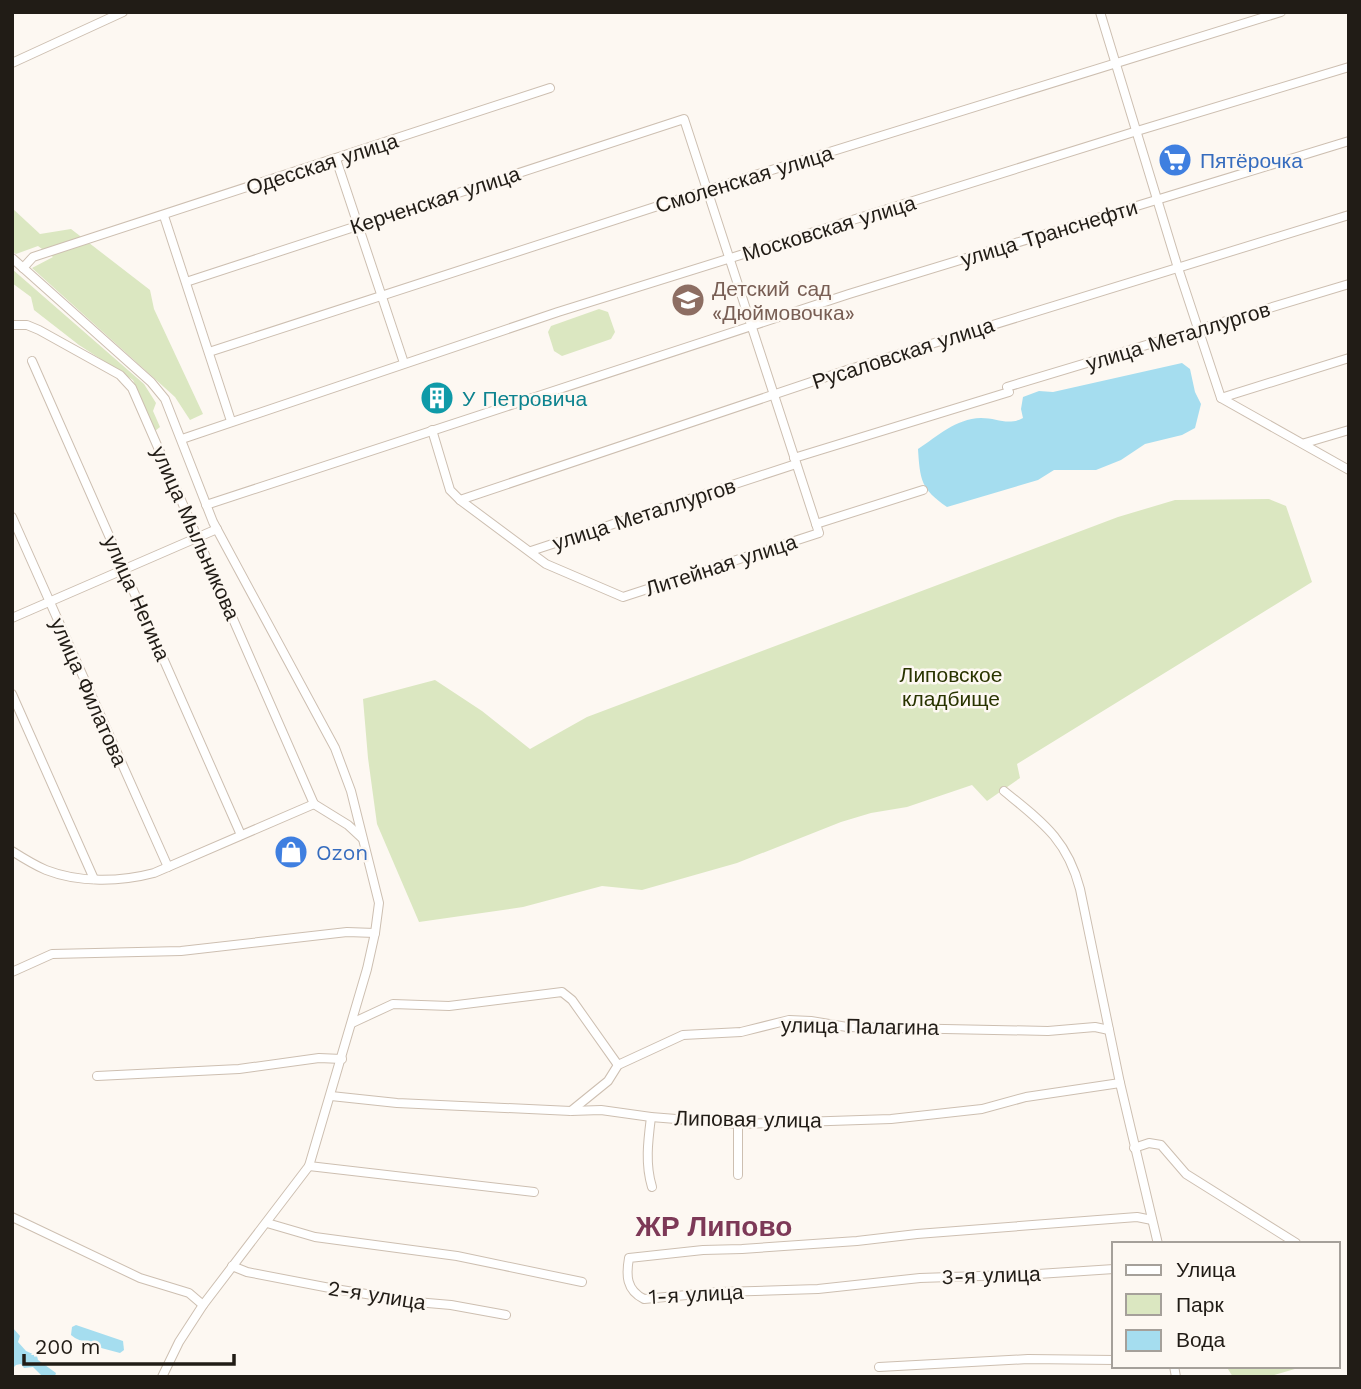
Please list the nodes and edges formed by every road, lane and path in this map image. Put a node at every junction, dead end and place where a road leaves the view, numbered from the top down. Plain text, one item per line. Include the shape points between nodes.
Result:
1 (123, 12) edge
2 (1100, 12) edge
3 (1281, 12) edge
4 (12, 63) edge
5 (1115, 64) junction
6 (1349, 67) edge
7 (550, 88) dead end
8 (1137, 131) junction
9 (1349, 141) edge
10 (336, 159) junction
11 (707, 190) junction
12 (1157, 201) junction
13 (1349, 215) edge
14 (164, 216) junction
15 (357, 226) junction
16 (12, 258) edge
17 (729, 259) junction
18 (23, 268) junction
19 (1178, 268) junction
20 (186, 282) junction
21 (1349, 284) edge
22 (381, 296) junction
23 (12, 326) edge
24 (750, 326) junction
25 (1199, 329) junction
26 (209, 352) junction
27 (1349, 358) edge
28 (32, 361) dead end
29 (404, 363) junction
30 (774, 394) junction
31 (1221, 398) junction
32 (231, 421) junction
33 (432, 430) junction
34 (1349, 430) edge
35 (182, 439) junction
36 (1305, 443) junction
37 (795, 461) junction
38 (1349, 470) edge
39 (923, 490) dead end
40 (460, 500) junction
41 (206, 505) junction
42 (12, 517) edge
43 (217, 529) junction
44 (817, 529) junction
45 (197, 537) junction
46 (531, 551) junction
47 (124, 569) junction
48 (50, 601) junction
49 (12, 618) edge
50 (12, 694) edge
51 (1004, 791) dead end
52 (314, 804) junction
53 (359, 820) junction
54 (348, 825) junction
55 (241, 835) junction
56 (364, 840) junction
57 (12, 851) edge
58 (168, 867) junction
59 (93, 879) junction
60 (375, 933) junction
61 (12, 972) edge
62 (352, 1023) junction
63 (1109, 1030) junction
64 (342, 1059) junction
65 (618, 1065) junction
66 (97, 1076) dead end
67 (1120, 1083) junction
68 (331, 1096) junction
69 (571, 1111) junction
70 (651, 1117) junction
71 (738, 1124) junction
72 (1134, 1147) junction
73 (309, 1166) junction
74 (738, 1175) dead end
75 (652, 1187) dead end
76 (534, 1192) dead end
77 (12, 1217) edge
78 (1152, 1220) junction
79 (267, 1223) junction
80 (1158, 1242) edge
81 (1294, 1242) edge
82 (232, 1266) junction
83 (1112, 1269) edge
84 (582, 1282) dead end
85 (867, 1283) joint
86 (202, 1305) junction
87 (506, 1315) dead end
88 (1112, 1360) edge
89 (880, 1367) dead end
90 (162, 1377) edge

1 - 4 street
2 - 5 street
3 - 5 street, Смоленская улица
5 - 8 street
5 - 11 street, Смоленская улица
6 - 8 street, Московская улица
7 - 10 street, Одесская улица
8 - 12 street
8 - 17 street, Московская улица
9 - 12 street, улица Транснефти
10 - 14 street, Одесская улица
10 - 15 street
11 - 15 street, Керченская улица via 684,119
11 - 17 street
11 - 22 street, Смоленская улица
12 - 19 street
12 - 24 street, улица Транснефти
13 - 19 street, Русаловская улица
14 - 18 street, Одесская улица via 33,257
14 - 20 street
15 - 20 street, Керченская улица
15 - 22 street
16 - 18 street
17 - 24 street
17 - 29 street, Московская улица
18 - 35 street via 158,390
19 - 25 street
19 - 30 street, Русаловская улица
20 - 26 street
21 - 25 street, улица Металлургов
22 - 26 street, Смоленская улица
22 - 29 street
23 - 45 street, улица Мыльникова via 39,330 129,384
24 - 30 street
24 - 33 street, улица Транснефти
25 - 31 street
25 - 37 street, улица Металлургов
26 - 32 street
27 - 31 street
28 - 47 street, улица Негина
29 - 32 street, Московская улица
30 - 37 street
30 - 40 street, Русаловская улица
31 - 36 street
32 - 35 street, Московская улица
33 - 40 street via 450,490
33 - 41 street, улица Транснефти
34 - 36 street
35 - 41 street
36 - 38 street
37 - 44 street
37 - 46 street, улица Металлургов
39 - 44 street, Литейная улица
40 - 46 street
41 - 43 street
42 - 48 street, улица Филатова
43 - 45 street
43 - 53 street via 325,726
44 - 46 street, Литейная улица via 623,597 546,564
45 - 47 street
45 - 52 street, улица Мыльникова
47 - 48 street
47 - 55 street, улица Негина
48 - 49 street
48 - 58 street, улица Филатова
50 - 59 street
51 - 63 street via 1052,832 1073,864
52 - 54 street
52 - 55 street
53 - 54 street
53 - 56 street
54 - 56 street
55 - 58 street
56 - 60 street via 378,895
57 - 59 street via 46,870
58 - 59 street via 134,878
60 - 61 street via 154,953 52,954
60 - 62 street
62 - 64 street
62 - 65 street via 393,1004 449,1006 562,992
63 - 65 street, улица Палагина via 847,1027 789,1020 741,1032 683,1035
63 - 67 street
64 - 66 street
64 - 68 street
65 - 69 street, улица Палагина via 608,1081
67 - 71 street, Липовая улица via 1026,1097 982,1110 891,1119
67 - 72 street
68 - 69 street, Липовая улица
68 - 73 street
69 - 70 street, Липовая улица
70 - 71 street, Липовая улица
70 - 75 street via 647,1146
71 - 74 street
72 - 78 street
72 - 81 street via 1161,1145 1186,1174
73 - 76 street
73 - 79 street
77 - 86 street via 140,1278 190,1293
78 - 80 street
78 - 85 street, 1-я улица via 1137,1217 629,1258 627,1277 633,1291 644,1299
79 - 82 street
79 - 84 street via 315,1237 457,1256
82 - 86 street
82 - 87 street, 2-я улица via 335,1289
83 - 85 street, 3-я улица
86 - 90 street
88 - 89 street via 1028,1359

